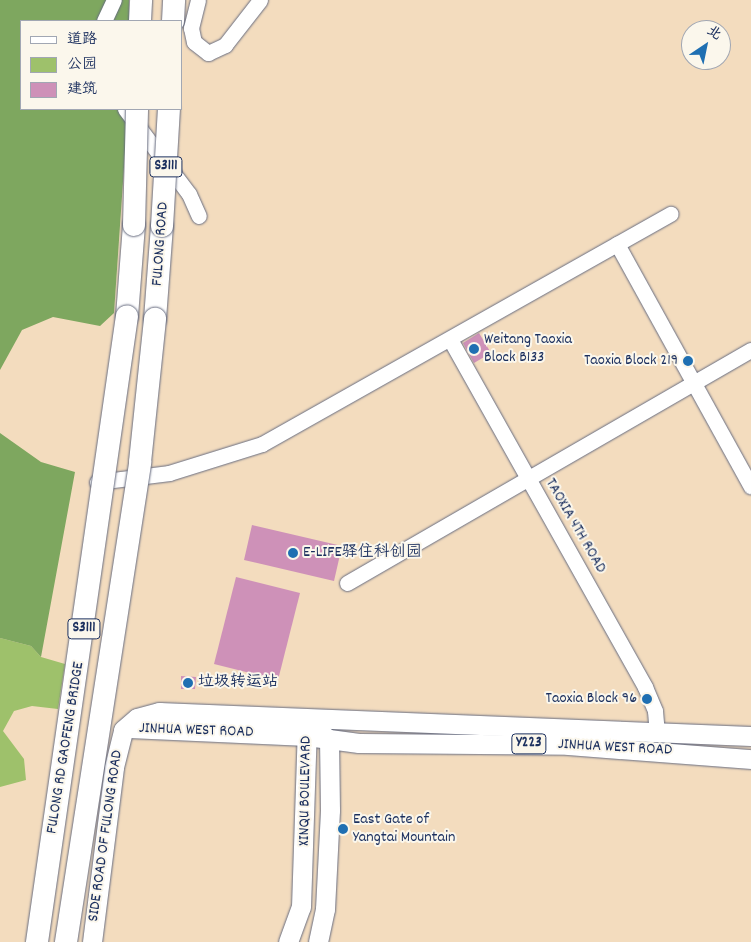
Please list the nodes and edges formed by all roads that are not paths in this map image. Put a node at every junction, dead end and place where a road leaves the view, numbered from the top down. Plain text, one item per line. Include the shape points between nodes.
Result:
1 (114, 0) edge
2 (141, 0) edge
3 (174, 0) edge
4 (198, 0) edge
5 (260, 0) edge
6 (104, 20) edge
7 (140, 20) edge
8 (173, 20) edge
9 (126, 110) edge
10 (138, 110) edge
11 (169, 110) edge
12 (671, 214) dead end
13 (199, 216) dead end
14 (617, 244) junction
15 (128, 316) joint
16 (155, 319) joint
17 (451, 342) junction
18 (751, 350) edge
19 (692, 383) junction
20 (528, 480) junction
21 (97, 482) dead end
22 (751, 487) edge
23 (347, 583) dead end
24 (307, 728) junction
25 (123, 730) joint
26 (657, 732) junction
27 (751, 738) edge
28 (329, 740) junction
29 (747, 758) edge
30 (306, 808) junction
31 (330, 810) junction
32 (37, 942) edge
33 (66, 942) edge
34 (92, 942) edge
35 (288, 942) edge
36 (318, 942) edge

1 - 6 street
2 - 7 highway
3 - 8 highway
4 - 5 street via 191,28 194,42 208,53 225,45
9 - 13 street via 189,194
10 - 15 highway, FULONG ROAD / S3111, bridge
11 - 16 highway, FULONG ROAD / S3111, bridge
12 - 14 street
14 - 17 street
14 - 19 street
15 - 32 highway, FULONG RD GAOFENG BRIDGE / S3111, bridge
16 - 33 highway, FULONG RD GAOFENG BRIDGE / S3111, bridge via 140,462
17 - 20 street, TAOXIA 4TH ROAD
17 - 21 street via 262,444 169,473
18 - 19 street
19 - 20 street
19 - 22 street
20 - 23 street
20 - 26 street, TAOXIA 4TH ROAD via 652,699
24 - 25 main road, JINHUA WEST ROAD / Y223 via 159,712 137,718
24 - 26 main road, JINHUA WEST ROAD / Y223
24 - 28 main road, XINQU BOULEVARD
24 - 30 main road, XINQU BOULEVARD
25 - 34 main road, SIDE ROAD OF FULONG ROAD via 114,766
26 - 27 main road, JINHUA WEST ROAD / Y223
27 - 29 main road, Y223
28 - 29 main road, JINHUA WEST ROAD / Y223 via 568,744
28 - 31 main road, XINQU BOULEVARD
30 - 31 main road
30 - 35 main road, XINQU BOULEVARD via 301,907
31 - 36 main road, XINQU BOULEVARD via 325,909

